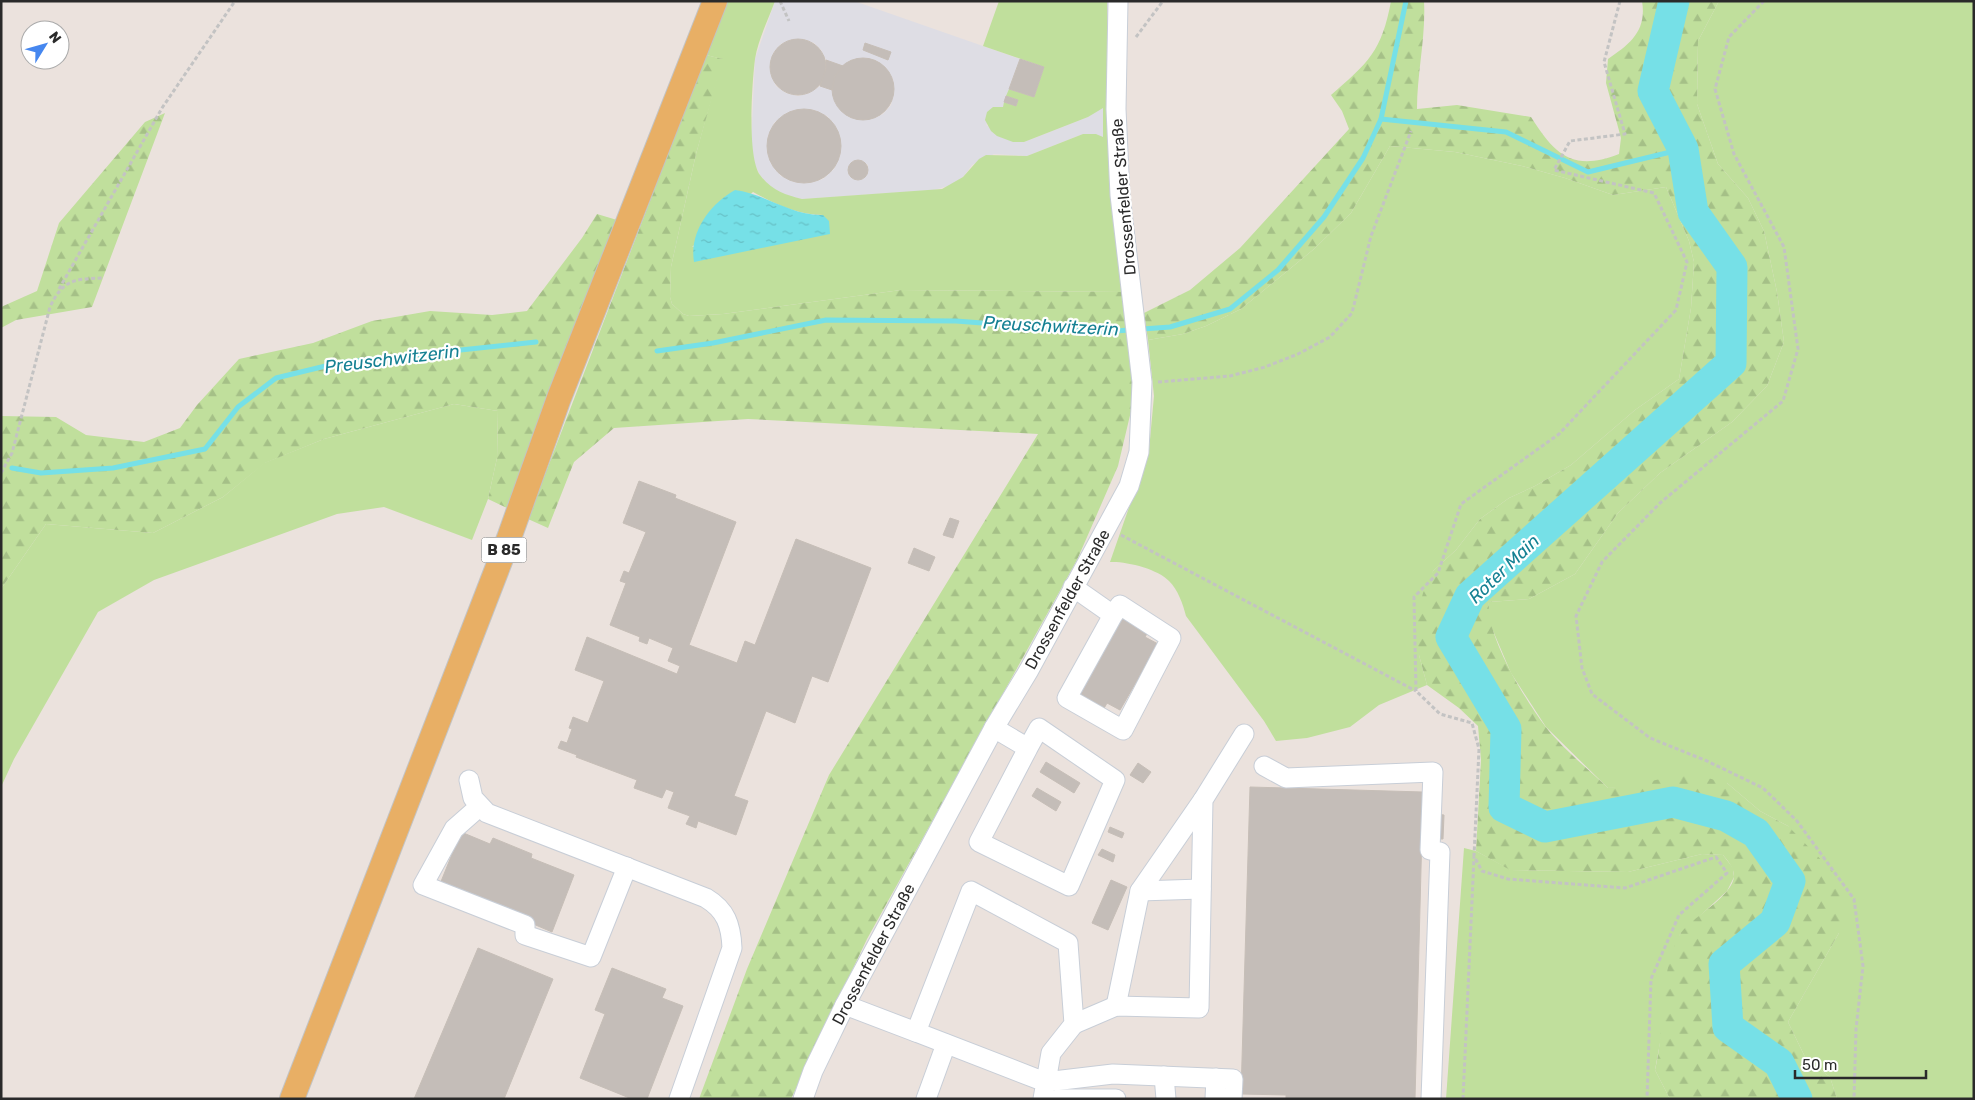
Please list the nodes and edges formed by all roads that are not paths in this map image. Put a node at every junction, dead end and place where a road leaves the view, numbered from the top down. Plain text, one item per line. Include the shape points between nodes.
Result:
1 (715, 1) edge
2 (1118, 1) edge
3 (1073, 587) junction
4 (1113, 615) junction
5 (994, 728) junction
6 (1244, 734) dead end
7 (1028, 748) junction
8 (1264, 766) dead end
9 (469, 780) dead end
10 (1203, 800) junction
11 (479, 807) junction
12 (627, 867) junction
13 (1201, 889) junction
14 (1140, 891) junction
15 (845, 1005) junction
16 (1116, 1006) junction
17 (1074, 1024) junction
18 (916, 1032) junction
19 (946, 1044) junction
20 (1113, 1074) junction
21 (1164, 1076) junction
22 (1216, 1078) junction
23 (1044, 1091) edge
24 (292, 1099) edge
25 (678, 1099) edge
26 (803, 1099) edge
27 (926, 1099) edge
28 (1058, 1099) edge
29 (1114, 1099) edge
30 (1166, 1099) edge
31 (1216, 1099) edge
32 (1232, 1099) edge
33 (1431, 1099) edge

1 - 24 main road, B 85 via 559,398 509,538
2 - 3 street, Drossenfelder Straße via 1116,109 1120,195 1142,377 1139,452 1129,486
3 - 4 street
3 - 5 street, Drossenfelder Straße
4 - 4 street via 1067,698 1123,730 1171,638 1120,605
5 - 7 street
5 - 15 street, Drossenfelder Straße
6 - 10 street
7 - 7 street via 1040,728 1116,780 1069,886 979,842
8 - 33 street via 1286,778 1433,772 1430,850 1440,852
9 - 11 street via 469,790
10 - 13 street
10 - 14 street
11 - 12 street via 487,813
11 - 12 street via 454,829 423,885 526,925 524,935 591,957
12 - 25 street via 716,904 726,915 732,933 732,948
13 - 14 street
13 - 16 street via 1199,1008
14 - 16 street
15 - 18 street
15 - 26 street, Drossenfelder Straße
16 - 17 street
17 - 18 street via 1068,943 971,891
17 - 23 street via 1051,1053
18 - 19 street
19 - 23 street
19 - 27 street
20 - 21 street
20 - 23 street
20 - 29 street
21 - 22 street
21 - 30 street
22 - 31 street
22 - 32 street via 1232,1079
28 - 29 street

